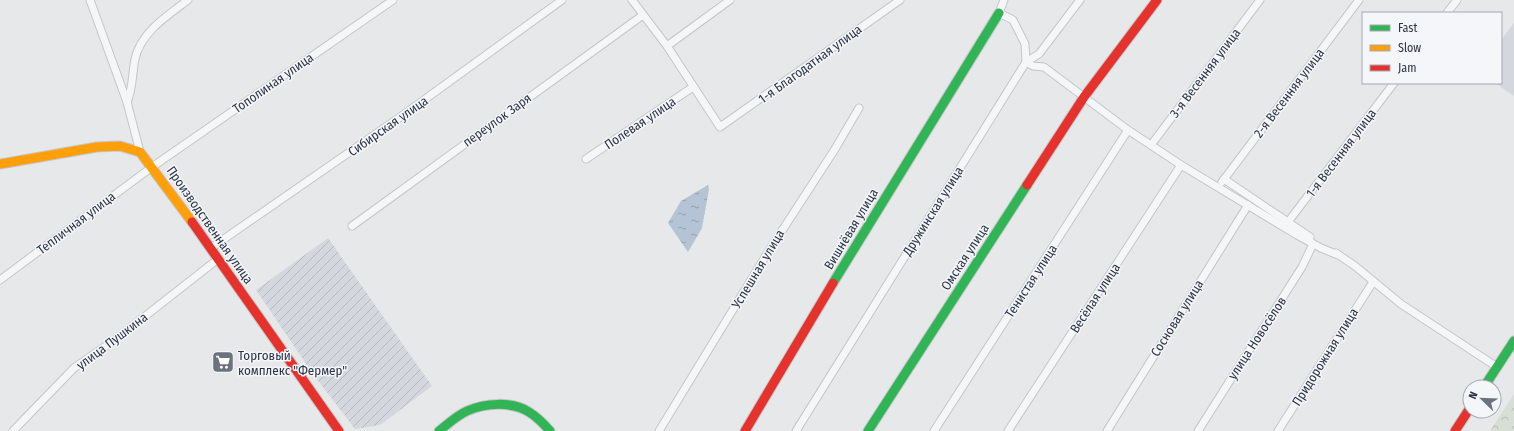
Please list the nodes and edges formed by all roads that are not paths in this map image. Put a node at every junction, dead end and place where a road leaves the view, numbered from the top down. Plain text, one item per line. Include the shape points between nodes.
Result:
1 (90, 0) edge
2 (188, 0) edge
3 (393, 0) edge
4 (562, 0) edge
5 (632, 0) edge
6 (730, 0) edge
7 (900, 0) edge
8 (1004, 0) edge
9 (1080, 0) edge
10 (1158, 0) edge
11 (1260, 0) edge
12 (1359, 0) edge
13 (1456, 0) edge
14 (1448, 12) edge
15 (999, 13) junction
16 (643, 15) junction
17 (667, 46) junction
18 (1026, 62) junction
19 (1393, 84) edge
20 (693, 87) junction
21 (1084, 97) junction
22 (127, 102) junction
23 (859, 108) dead end
24 (1128, 130) junction
25 (1151, 145) junction
26 (140, 152) junction
27 (586, 159) dead end
28 (0, 164) edge
29 (1182, 165) junction
30 (152, 167) junction
31 (1224, 179) junction
32 (1218, 187) junction
33 (1248, 206) junction
34 (1288, 222) junction
35 (352, 226) dead end
36 (1307, 236) junction
37 (1313, 244) junction
38 (211, 248) junction
39 (1338, 255) junction
40 (218, 259) junction
41 (0, 280) edge
42 (1373, 282) junction
43 (1514, 341) edge
44 (1497, 367) junction
45 (1489, 379) edge
46 (1463, 419) edge
47 (13, 431) edge
48 (339, 431) edge
49 (439, 431) edge
50 (550, 431) edge
51 (659, 431) edge
52 (745, 431) edge
53 (796, 431) edge
54 (868, 431) edge
55 (934, 431) edge
56 (1008, 431) edge
57 (1106, 431) edge
58 (1198, 431) edge
59 (1278, 431) edge
60 (1455, 431) edge

1 - 22 street
2 - 22 street via 155,25 143,40 135,58 131,94
3 - 30 street, Тополиная улица
4 - 38 street, Сибирская улица via 406,113
5 - 16 street
6 - 17 street
7 - 20 street, 1-я Благодатная улица via 720,127
8 - 15 street
9 - 18 street, Дружинская улица via 1039,54
10 - 21 street, Омская улица
11 - 25 street, 3-я Весенняя улица
12 - 31 street, 2-я Весенняя улица
13 - 14 street
15 - 18 street via 1013,20 1025,44
15 - 52 street, Вишнёвая улица
16 - 17 street
16 - 35 street, переулок Заря
17 - 20 street
18 - 21 street via 1044,67
18 - 53 street, Дружинская улица
19 - 34 street, 1-я Весенняя улица
20 - 27 street, Полевая улица
21 - 24 street
21 - 54 street, Омская улица
22 - 26 street
23 - 51 street, Успешная улица via 768,251
24 - 25 street
24 - 55 street, Тенистая улица
25 - 29 street
26 - 28 street via 120,146 97,147
26 - 30 street, Производственная улица
29 - 32 street
29 - 56 street, Весёлая улица
30 - 38 street, Производственная улица
30 - 41 street, Тепличная улица
31 - 32 street, 2-я Весенняя улица
31 - 34 street
32 - 33 street
33 - 37 street
33 - 57 street, Сосновая улица
34 - 36 street
36 - 37 street
36 - 39 street
37 - 39 street
37 - 58 street, улица Новосёлов via 1288,291
38 - 40 street, Производственная улица
39 - 42 street
40 - 47 street, улица Пушкина via 116,339 74,368
40 - 48 street, Производственная улица
42 - 44 street via 1401,304
42 - 59 street, Придорожная улица
43 - 44 street
44 - 45 street
46 - 60 street
49 - 50 street via 466,412 478,406 492,404 527,411

